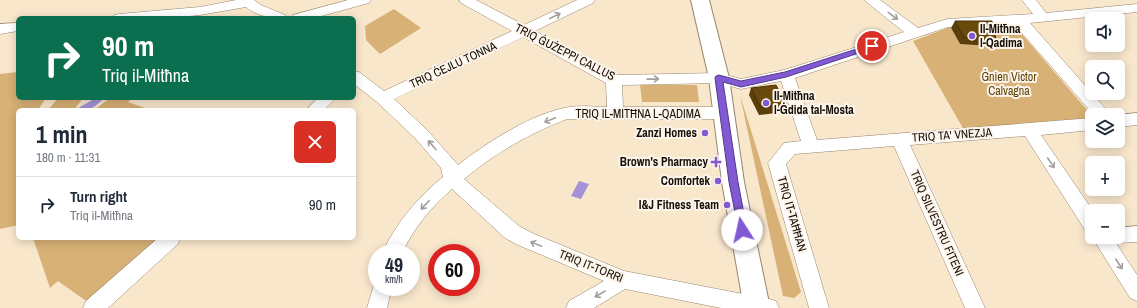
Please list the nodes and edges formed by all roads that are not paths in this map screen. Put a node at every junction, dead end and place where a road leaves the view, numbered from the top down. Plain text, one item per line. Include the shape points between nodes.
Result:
1 (364, 0) edge
2 (588, 0) edge
3 (700, 0) edge
4 (871, 0) edge
5 (1029, 0) edge
6 (247, 1) edge
7 (477, 2) edge
8 (1136, 9) edge
9 (142, 16) edge
10 (275, 16) edge
11 (305, 16) edge
12 (1042, 17) junction
13 (1019, 20) junction
14 (16, 27) edge
15 (0, 30) edge
16 (523, 31) junction
17 (914, 32) junction
18 (786, 75) junction
19 (356, 78) edge
20 (719, 78) junction
21 (614, 80) junction
22 (383, 98) junction
23 (326, 100) edge
24 (316, 108) edge
25 (1098, 108) edge
26 (616, 113) junction
27 (723, 114) junction
28 (1137, 119) edge
29 (1125, 120) edge
30 (1085, 125) edge
31 (1029, 130) junction
32 (899, 139) junction
33 (811, 146) junction
34 (455, 180) junction
35 (1085, 207) edge
36 (1125, 234) edge
37 (1137, 234) edge
38 (169, 240) edge
39 (395, 244) edge
40 (1111, 244) edge
41 (624, 280) junction
42 (1137, 292) edge
43 (379, 296) edge
44 (93, 308) edge
45 (376, 308) edge
46 (576, 308) edge
47 (761, 308) edge
48 (819, 308) edge
49 (975, 308) edge

1 - 11 street
16 -> 2 street, TRIQ ĊEJLU TONNA
3 - 20 main road
4 -> 17 street
5 - 12 street
6 - 9 street via 200,11
6 - 10 street
7 - 16 street, TRIQ ĠUŻEPPI CALLUS
8 - 12 street, TRIQ ĠUŻEPPI CALLUS
12 - 13 street, TRIQ ĠUŻEPPI CALLUS
13 - 17 street, TRIQ ĠUŻEPPI CALLUS via 947,23
13 - 25 street
14 - 15 street
16 - 21 street, TRIQ ĠUŻEPPI CALLUS
16 - 22 street, TRIQ ĊEJLU TONNA
17 - 18 street, TRIQ ĠUŻEPPI CALLUS
18 - 20 street, TRIQ ĠUŻEPPI CALLUS via 741,84
18 - 33 street
19 - 22 street, TRIQ IT-TORRI
21 -> 20 street, TRIQ ĠUŻEPPI CALLUS
20 - 27 main road
21 - 26 street
34 -> 22 street, TRIQ IT-TORRI via 449,165 431,144
23 - 24 street
26 - 27 street, TRIQ IL-MITĦNA L-QADIMA
26 -> 34 street, TRIQ IL-MITĦNA L-QADIMA via 567,114 521,132
27 - 47 main road via 733,182
28 - 29 street
30 - 31 street, TRIQ TA' VNEZJA
31 - 32 street, TRIQ TA' VNEZJA
31 -> 35 street
32 - 33 street, TRIQ TA' VNEZJA
32 - 49 street, TRIQ SILVESTRU FITENI
33 - 48 street, TRIQ IT-TAĦĦAN via 790,148 777,163
34 -> 39 street, TRIQ IL-MITĦNA L-QADIMA via 411,220
41 -> 34 street, TRIQ IT-TORRI via 512,232
36 - 37 street
38 - 44 street
40 -> 42 street
41 -> 46 street
41 - 47 street, TRIQ IT-TORRI
43 - 45 street

